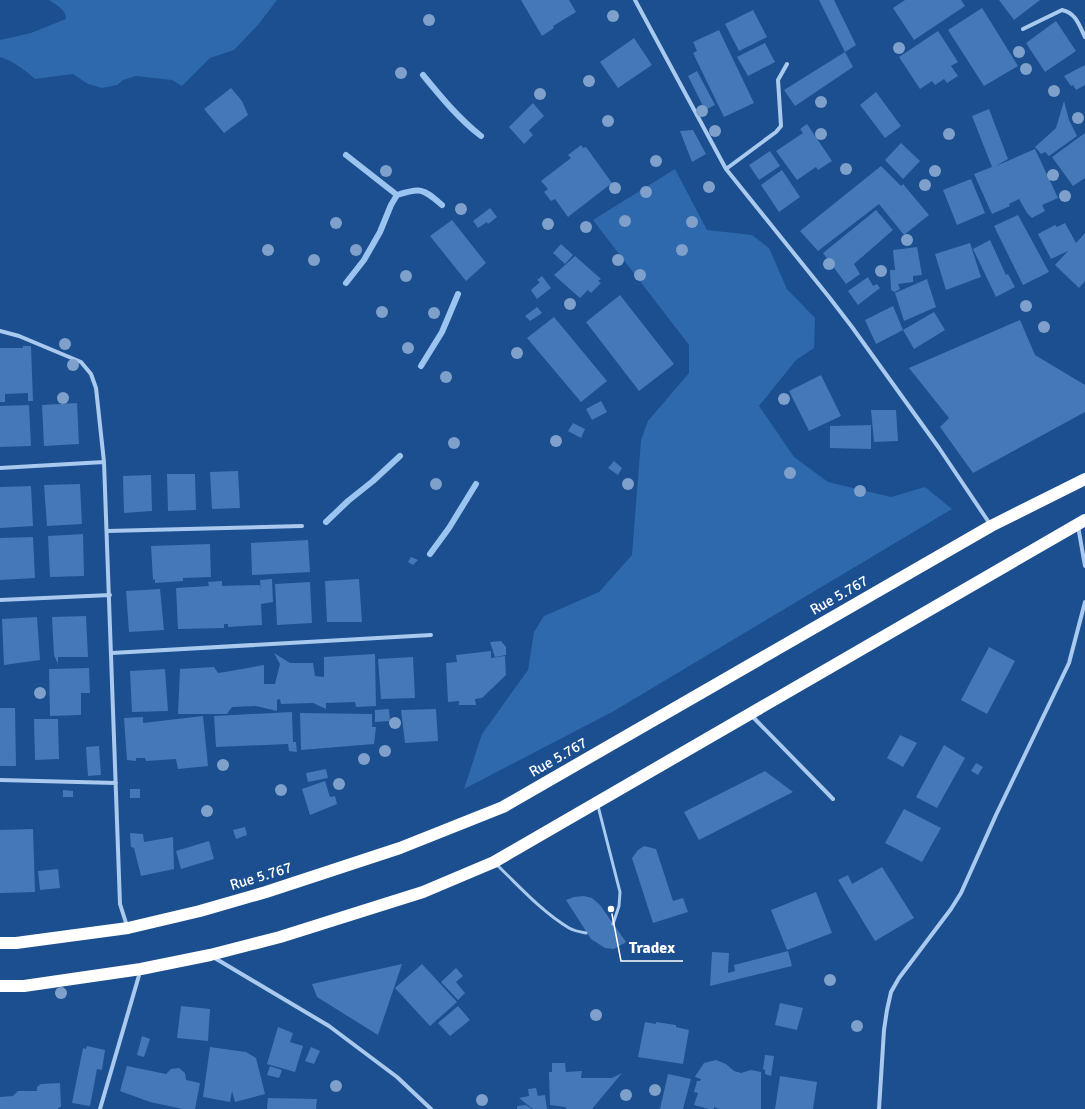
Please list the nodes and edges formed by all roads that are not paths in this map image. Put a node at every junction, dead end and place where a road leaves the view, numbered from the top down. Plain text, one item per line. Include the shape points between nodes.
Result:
1 (635, 0) edge
2 (1024, 29) dead end
3 (1085, 37) edge
4 (787, 64) dead end
5 (726, 169) junction
6 (0, 331) edge
7 (104, 462) junction
8 (0, 468) edge
9 (1085, 479) edge
10 (1081, 522) edge
11 (302, 526) dead end
12 (991, 526) junction
13 (107, 531) junction
14 (1085, 566) edge
15 (110, 595) junction
16 (0, 600) edge
17 (1085, 602) edge
18 (431, 636) dead end
19 (112, 653) junction
20 (750, 714) junction
21 (0, 780) edge
22 (116, 784) junction
23 (834, 799) dead end
24 (597, 802) junction
25 (494, 862) junction
26 (614, 924) dead end
27 (128, 928) junction
28 (586, 933) dead end
29 (0, 943) edge
30 (210, 955) junction
31 (140, 969) junction
32 (0, 986) edge
33 (100, 1109) edge
34 (431, 1109) edge
35 (879, 1109) edge

1 - 5 street
2 - 3 street via 1062,10 1069,11 1075,17
4 - 5 street via 778,80 781,126
5 - 12 street via 852,327 939,448
6 - 7 street via 19,336 81,362 91,374 96,388
7 - 8 street
7 - 13 street
9 - 12 highway, Rue 5.767
10 - 14 street
10 - 20 highway
11 - 13 street
12 - 27 highway, Rue 5.767 via 503,807 400,848 281,887 200,912
13 - 15 street
15 - 16 street
15 - 19 street
17 - 35 street via 1069,663 961,892 899,978 892,992 884,1030
18 - 19 street
19 - 22 street
20 - 23 street
20 - 24 highway
21 - 22 street
22 - 27 street via 120,904
24 - 25 highway
24 - 26 lane via 620,892
25 - 28 lane via 549,914 570,929
25 - 30 highway via 423,892 280,938
27 - 29 highway, Rue 5.767
30 - 31 highway
30 - 34 street via 329,1026 397,1077
31 - 32 highway via 24,986
31 - 33 street

